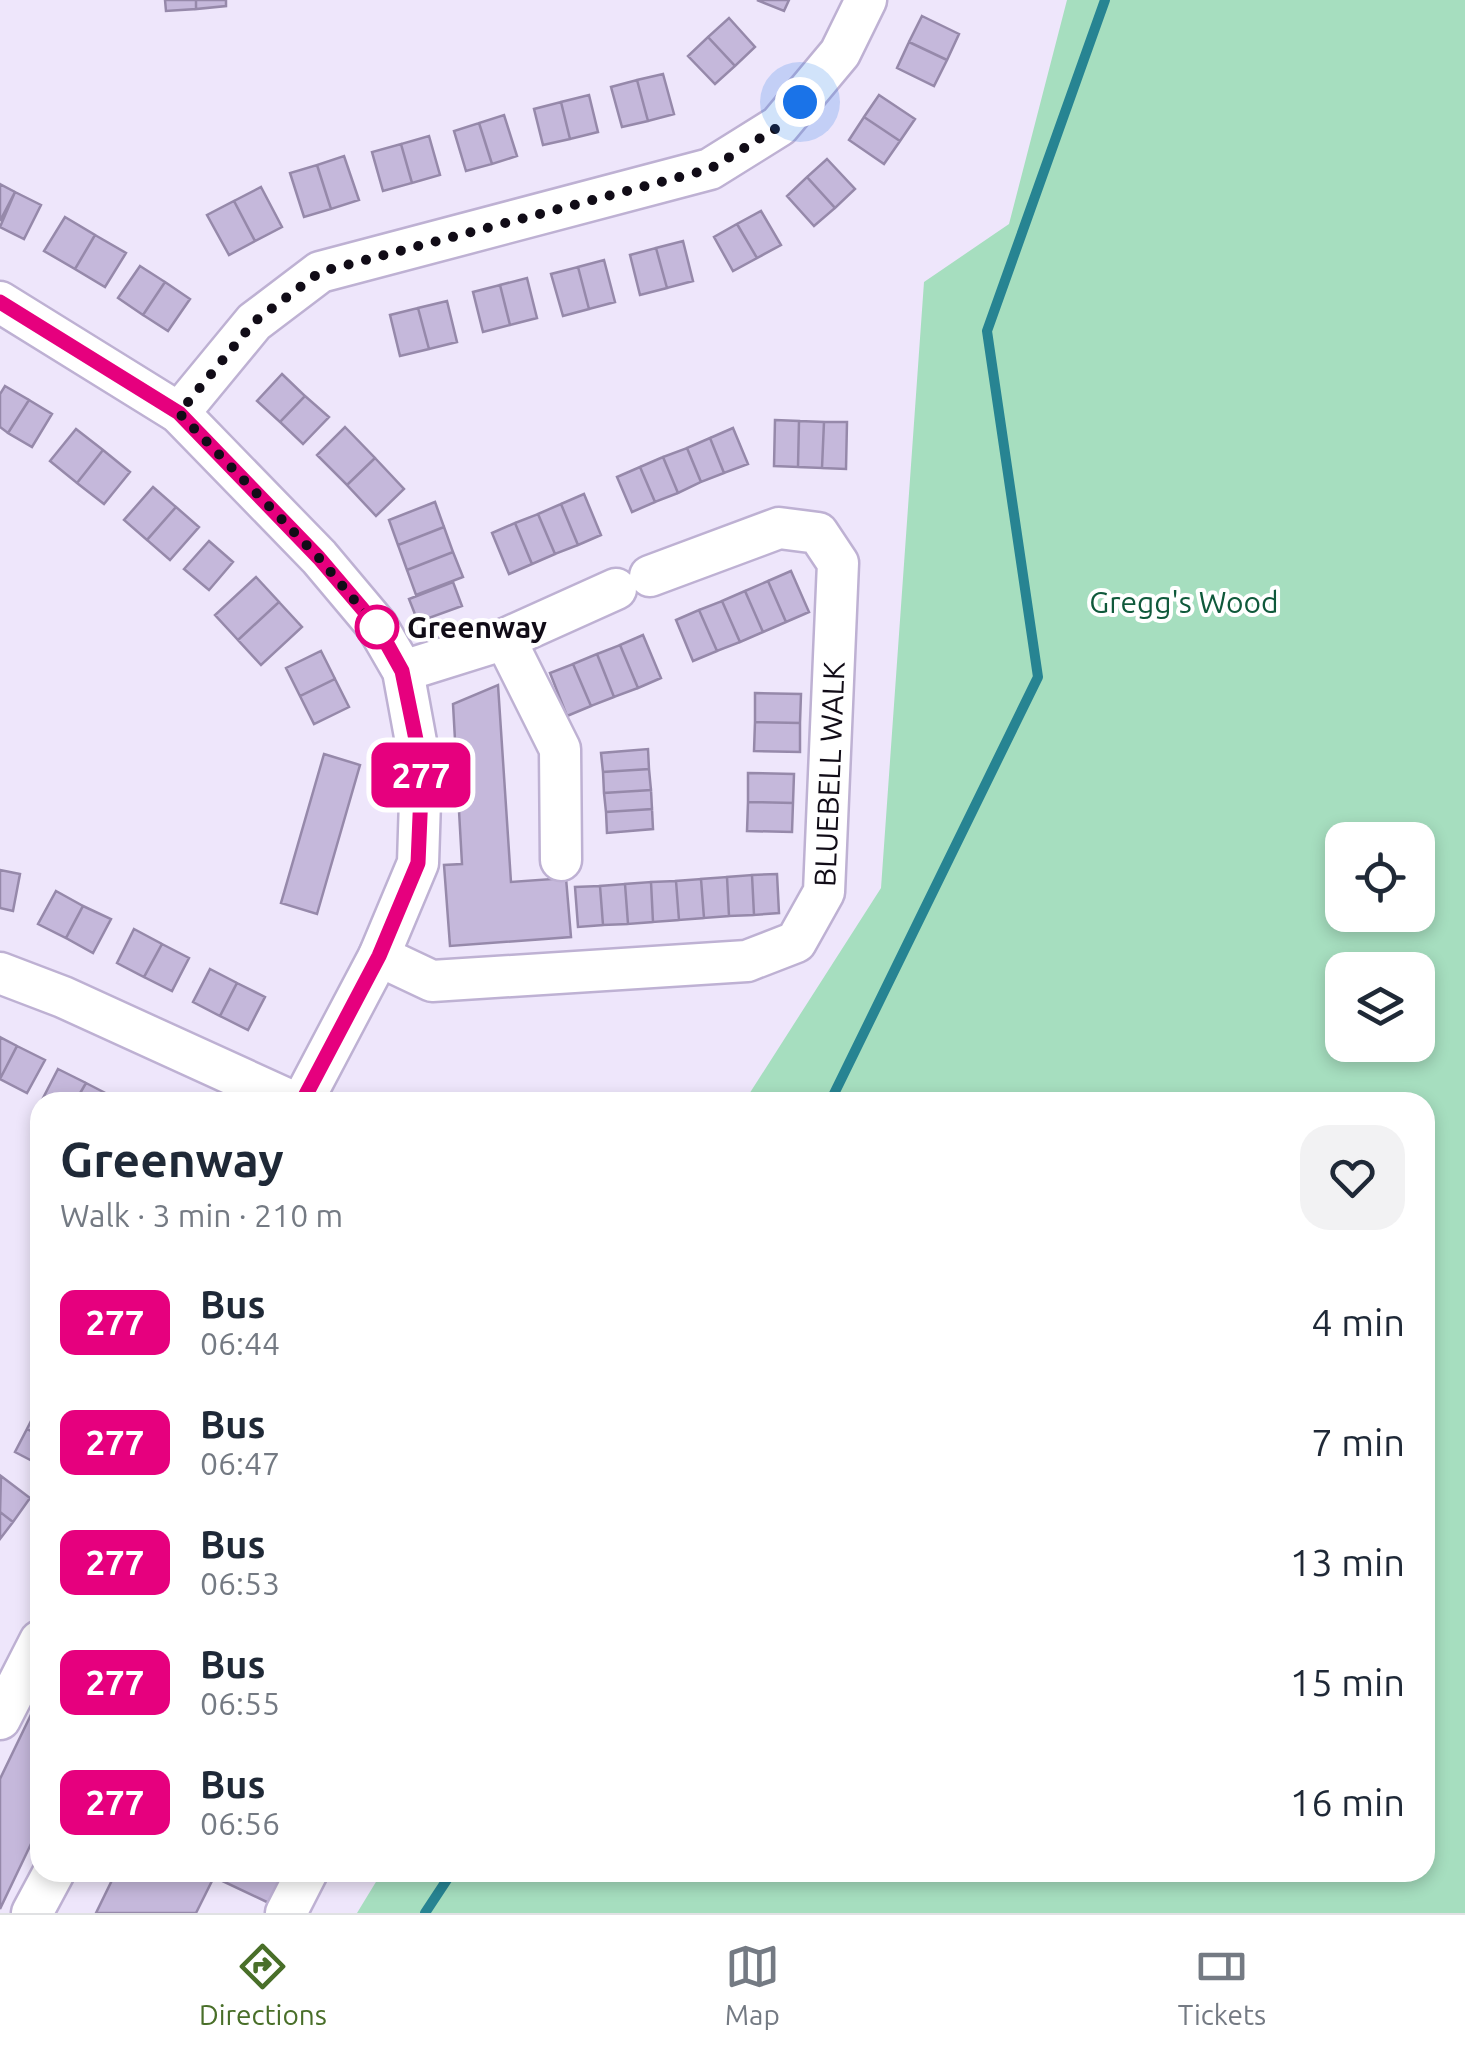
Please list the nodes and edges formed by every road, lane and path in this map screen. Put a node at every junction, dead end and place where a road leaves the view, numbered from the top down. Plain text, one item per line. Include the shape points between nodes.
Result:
1 (866, 0) edge
2 (0, 302) edge
3 (179, 413) junction
4 (505, 639) junction
5 (402, 671) junction
6 (561, 860) dead end
7 (379, 956) junction
8 (0, 974) edge
9 (272, 1092) edge
10 (307, 1092) edge
11 (30, 1662) edge
12 (0, 1719) edge
13 (49, 1882) edge
14 (302, 1882) edge
15 (32, 1913) edge
16 (286, 1913) edge

1 - 3 street via 840,53 780,126 710,169 320,272 254,322
2 - 3 street
3 - 5 street via 319,558 377,626
4 - 5 street, BLUEBELL WALK
4 - 6 street via 560,748
4 - 7 street, BLUEBELL WALK via 779,528 818,533 838,563 824,892 796,942 746,961 432,981
5 - 7 street via 422,769 418,863
7 - 10 street
8 - 9 street
11 - 12 street
13 - 15 street
14 - 16 street

